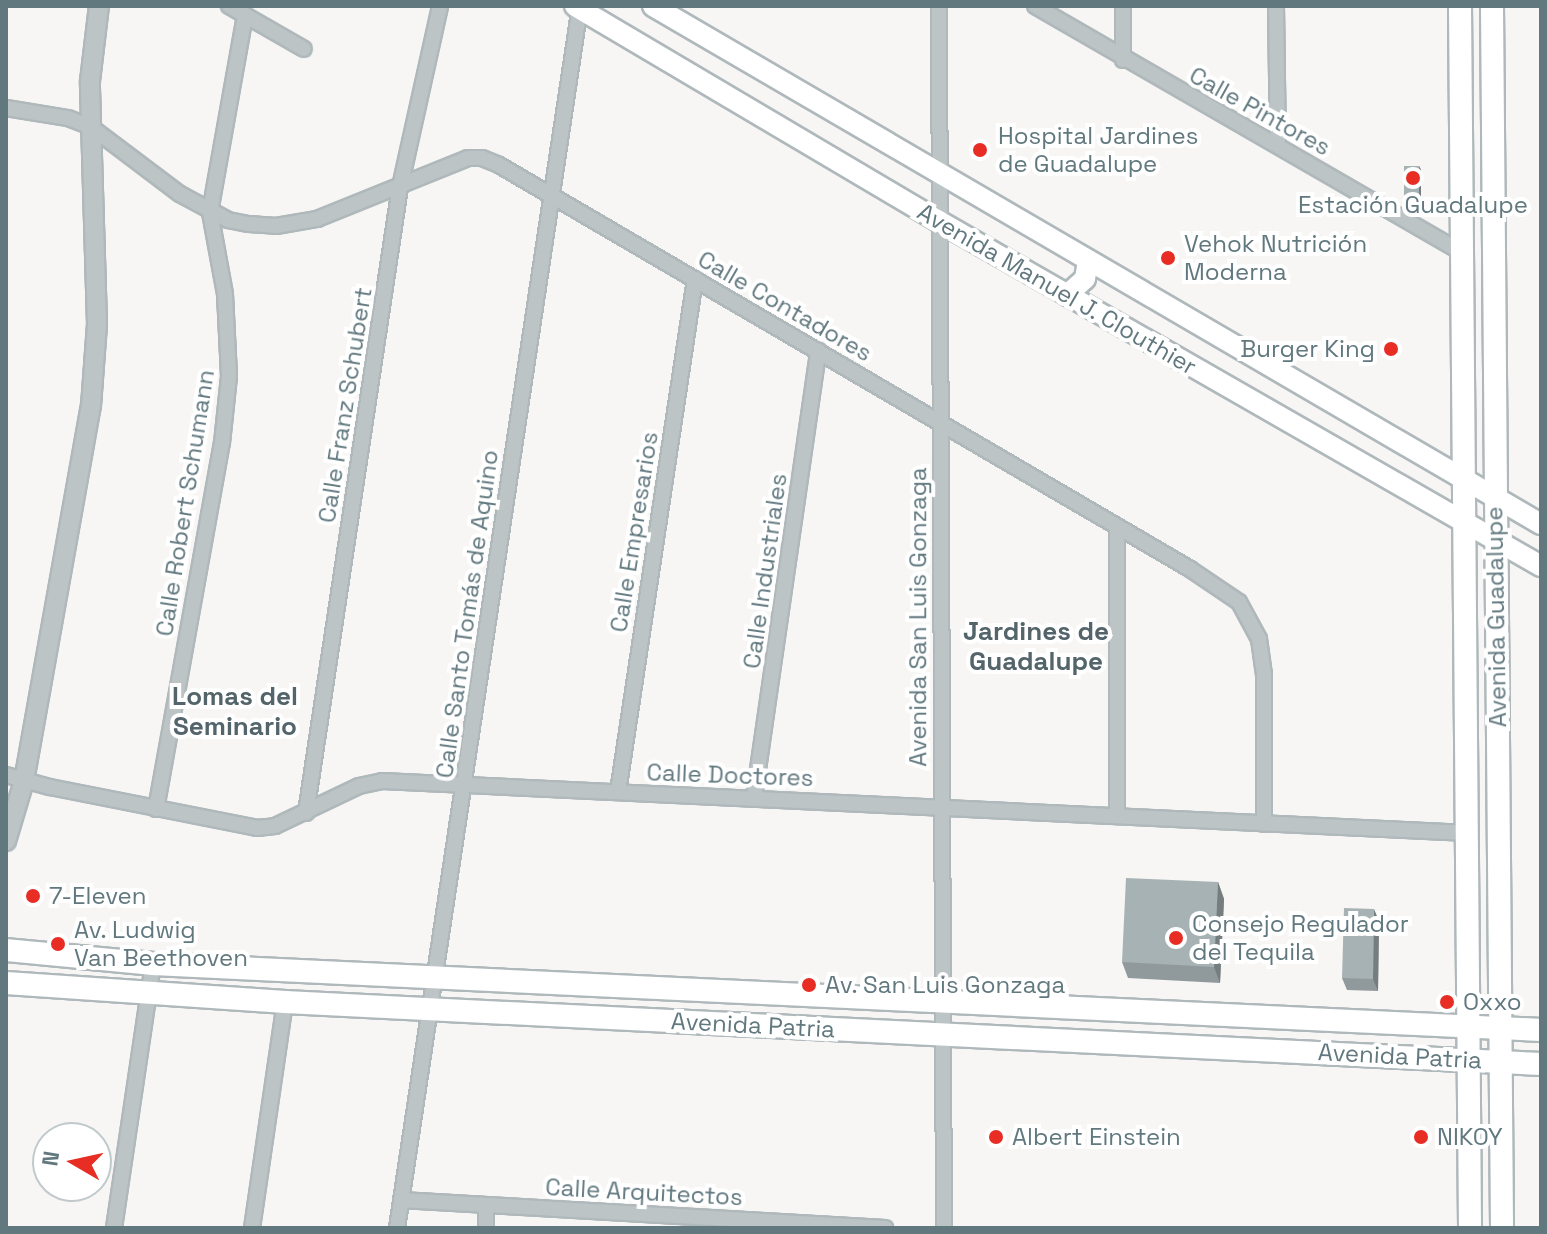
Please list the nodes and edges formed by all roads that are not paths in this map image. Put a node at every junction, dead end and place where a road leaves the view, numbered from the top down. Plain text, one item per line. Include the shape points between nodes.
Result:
1 (99, 6) edge
2 (229, 6) edge
3 (440, 6) edge
4 (653, 6) edge
5 (939, 6) edge
6 (1035, 6) edge
7 (1123, 6) edge
8 (1276, 6) edge
9 (1460, 6) edge
10 (1492, 6) edge
11 (578, 7) edge
12 (245, 15) junction
13 (304, 49) dead end
14 (1123, 60) junction
15 (6, 108) edge
16 (91, 127) junction
17 (1278, 145) junction
18 (938, 172) junction
19 (400, 187) junction
20 (551, 196) junction
21 (210, 212) junction
22 (937, 220) junction
23 (1465, 254) junction
24 (1088, 261) junction
25 (695, 279) junction
26 (1067, 295) junction
27 (818, 351) junction
28 (939, 424) junction
29 (1466, 480) junction
30 (1494, 496) junction
31 (1466, 524) junction
32 (1541, 524) edge
33 (1117, 529) junction
34 (1494, 539) junction
35 (1541, 566) edge
36 (15, 778) edge
37 (464, 785) junction
38 (618, 792) junction
39 (754, 797) junction
40 (941, 807) junction
41 (156, 809) junction
42 (306, 813) junction
43 (1117, 816) junction
44 (1264, 824) junction
45 (1468, 833) junction
46 (6, 841) edge
47 (6, 950) edge
48 (153, 964) junction
49 (435, 976) junction
50 (6, 983) edge
51 (149, 995) junction
52 (285, 1002) junction
53 (942, 1002) junction
54 (430, 1009) junction
55 (1469, 1026) junction
56 (1501, 1028) junction
57 (1541, 1030) edge
58 (943, 1034) junction
59 (1469, 1060) junction
60 (1501, 1061) junction
61 (1541, 1064) edge
62 (401, 1200) junction
63 (486, 1205) junction
64 (620, 1221) edge
65 (756, 1224) edge
66 (114, 1228) edge
67 (252, 1228) edge
68 (397, 1228) edge
69 (486, 1228) edge
70 (885, 1228) edge
71 (944, 1228) edge
72 (1470, 1228) edge
73 (1502, 1228) edge

1 - 16 street via 91,64
2 - 12 street
3 - 19 street, Calle Franz Schubert
4 - 18 main road, Avenida Manuel J. Clouthier
5 - 18 street, Avenida San Luis Gonzaga
6 - 14 street, Calle Pintores
7 - 14 street
8 - 17 street
9 - 23 main road, Avenida Guadalupe
10 - 30 main road, Avenida Guadalupe
11 - 20 street, Calle Santo Tomás de Aquino
11 - 22 main road, Avenida Manuel J. Clouthier
12 - 13 street
12 - 21 street, Calle Robert Schumann
14 - 17 street, Calle Pintores
15 - 16 street
16 - 21 street, Calle Contadores
16 - 36 street via 97,324 91,406
17 - 23 street, Calle Pintores
18 - 22 street, Avenida San Luis Gonzaga
18 - 24 main road, Avenida Manuel J. Clouthier
19 - 20 street, Calle Contadores via 455,162 482,158
19 - 21 street, Calle Contadores via 298,223 249,224
19 - 42 street, Calle Franz Schubert
20 - 25 street, Calle Contadores
20 - 37 street, Calle Santo Tomás de Aquino
21 - 41 street, Calle Robert Schumann via 225,294 229,376 222,443
22 - 26 main road, Avenida Manuel J. Clouthier
22 - 28 street, Avenida San Luis Gonzaga
23 - 29 main road, Avenida Guadalupe
24 - 26 main road via 1085,279
24 - 29 main road, Avenida Manuel J. Clouthier
25 - 27 street, Calle Contadores
25 - 38 street, Calle Empresarios
26 - 31 main road, Avenida Manuel J. Clouthier
27 - 28 street, Calle Contadores
27 - 39 street, Calle Industriales
28 - 33 street, Calle Contadores
28 - 40 street, Avenida San Luis Gonzaga
29 - 30 main road, Avenida Manuel J. Clouthier
29 - 31 main road, Avenida Guadalupe
30 - 32 main road, Avenida Manuel J. Clouthier
30 - 34 main road, Avenida Guadalupe
31 - 34 main road, Avenida Manuel J. Clouthier
31 - 45 main road, Avenida Guadalupe
33 - 43 street
33 - 44 street, Calle Contadores via 1223,591 1251,619 1264,674
34 - 35 main road, Avenida Manuel J. Clouthier
34 - 56 main road, Avenida Guadalupe
36 - 41 street, Calle Doctores
36 - 46 street
37 - 38 street, Calle Doctores
37 - 42 street, Calle Doctores via 382,781 359,786
37 - 49 street, Calle Santo Tomás de Aquino
38 - 39 street, Calle Doctores
39 - 40 street, Calle Doctores
40 - 43 street, Calle Doctores
40 - 53 street, Avenida San Luis Gonzaga
41 - 42 street, Calle Doctores via 257,828
43 - 44 street, Calle Doctores
44 - 45 street, Calle Doctores
45 - 55 main road, Avenida Guadalupe
47 - 48 main road, Avenida Patria
48 - 49 main road, Avenida Patria
48 - 51 street
49 - 53 main road, Avenida Patria
49 - 54 street, Calle Santo Tomás de Aquino
50 - 51 main road, Avenida Patria
51 - 52 main road, Avenida Patria
51 - 66 street
52 - 54 main road, Avenida Patria
52 - 67 street
53 - 55 main road, Avenida Patria
53 - 58 street, Avenida San Luis Gonzaga
54 - 58 main road, Avenida Patria
54 - 62 street, Calle Santo Tomás de Aquino
55 - 56 main road, Avenida Patria
55 - 59 main road, Avenida Guadalupe
56 - 57 main road, Avenida Patria
56 - 60 main road, Avenida Guadalupe
58 - 59 main road, Avenida Patria
58 - 71 street, Avenida San Luis Gonzaga
59 - 60 main road, Avenida Patria
59 - 72 main road, Avenida Guadalupe
60 - 61 main road, Avenida Patria
60 - 73 main road, Avenida Guadalupe
62 - 63 street, Calle Arquitectos
62 - 68 street, Calle Santo Tomás de Aquino
63 - 64 street, Calle Arquitectos
63 - 69 street
64 - 65 street, Calle Arquitectos
65 - 70 street, Calle Arquitectos

